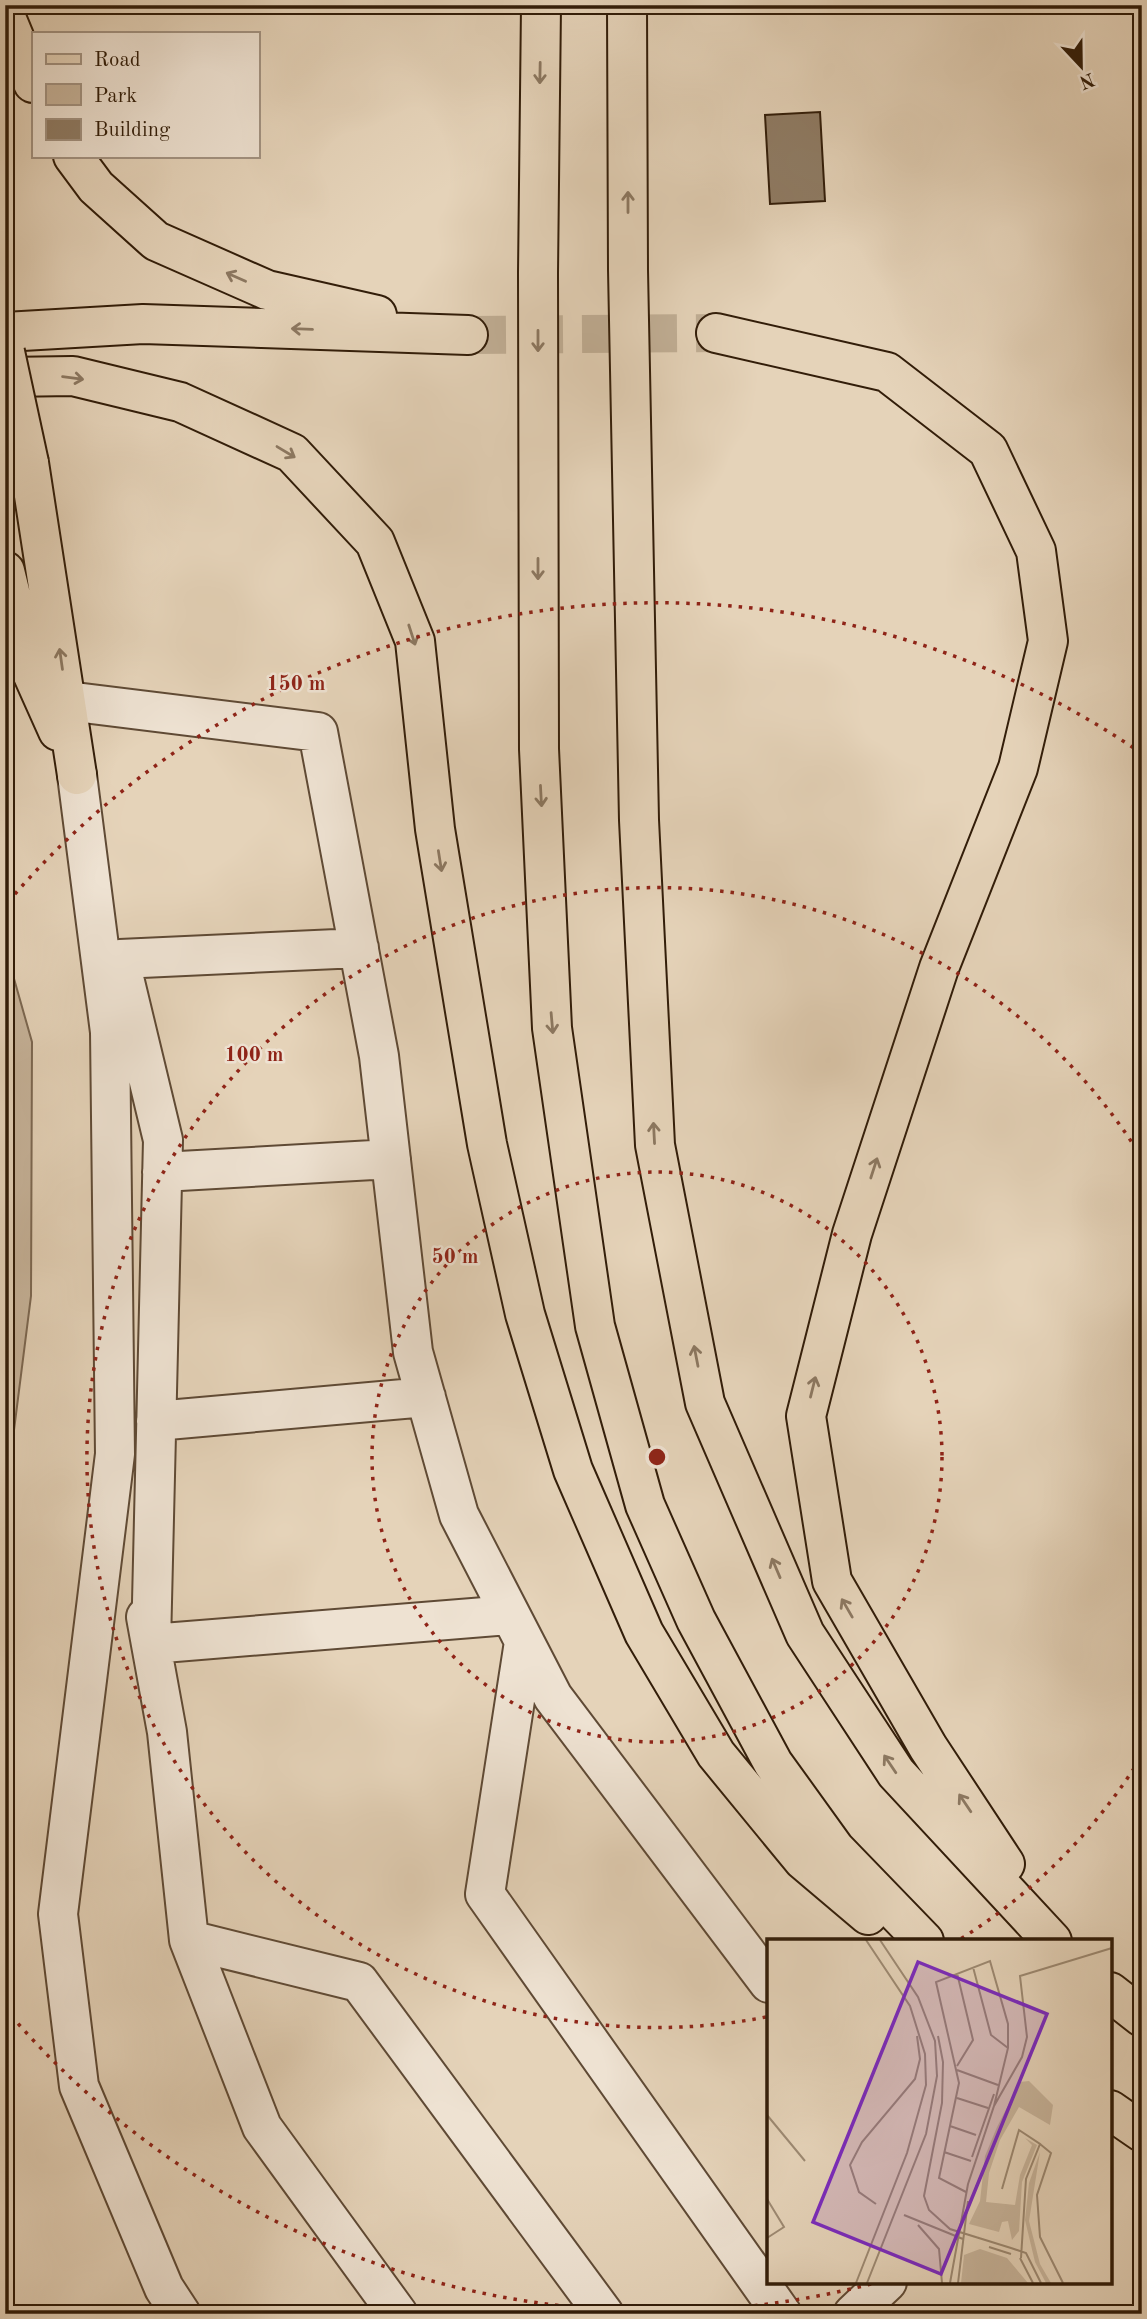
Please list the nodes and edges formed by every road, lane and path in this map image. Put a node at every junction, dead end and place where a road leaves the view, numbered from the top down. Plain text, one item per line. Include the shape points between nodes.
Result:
1 (541, 5) edge
2 (627, 5) edge
3 (5, 15) edge
4 (32, 81) edge
5 (74, 158) edge
6 (5, 332) edge
7 (716, 333) tunnel mouth
8 (5, 352) edge
9 (5, 377) edge
10 (5, 571) edge
11 (67, 701) junction
12 (79, 784) junction
13 (359, 948) junction
14 (120, 959) junction
15 (391, 1159) junction
16 (162, 1172) junction
17 (426, 1397) junction
18 (156, 1421) junction
19 (115, 1454) junction
20 (517, 1628) junction
21 (150, 1644) junction
22 (897, 1939) edge
23 (922, 1939) edge
24 (1053, 1939) edge
25 (1054, 1939) edge
26 (189, 1940) junction
27 (767, 1980) edge
28 (1112, 1994) edge
29 (1142, 2017) edge
30 (1112, 2110) edge
31 (1142, 2132) edge
32 (885, 2284) edge
33 (181, 2314) edge
34 (398, 2314) edge
35 (604, 2314) edge
36 (782, 2314) edge
37 (853, 2314) edge

1 -> 23 main road via 539,749 552,1028 595,1326 645,1505 696,1620 773,1763 835,1849
24 -> 2 main road via 896,1773 805,1634 705,1403 655,1145 638,807
3 - 4 main road
5 - 6 main road via 96,187 156,241 267,290 468,335 143,324
25 -> 7 main road via 928,1747 832,1581 806,1416 857,1221 939,968 1018,768 1048,641 1036,551 988,450 887,372
11 -> 8 main road, bridge via 29,463
9 -> 22 main road via 73,376 180,402 292,453 375,542 415,642 435,828 487,1144 525,1314 573,1470 644,1633 716,1754 803,1860
10 - 12 main road via 28,664
11 - 12 main road
11 - 13 street via 318,732
12 - 14 street
12 - 19 street via 110,1032
13 - 14 street
13 - 15 street via 379,1056
14 - 16 street via 163,1140
15 - 16 street
15 - 17 street via 414,1352
16 - 18 street
17 - 18 street
17 - 20 street via 458,1515
18 - 21 street
19 - 21 street
19 - 33 street via 58,1914 79,2086 164,2288
20 - 21 street
20 - 27 street via 553,1697
20 - 36 street via 485,1894
21 - 26 street via 167,1732
26 - 34 street via 262,2127
26 - 35 street via 359,1982
28 - 29 main road
30 - 31 main road
32 - 37 street

